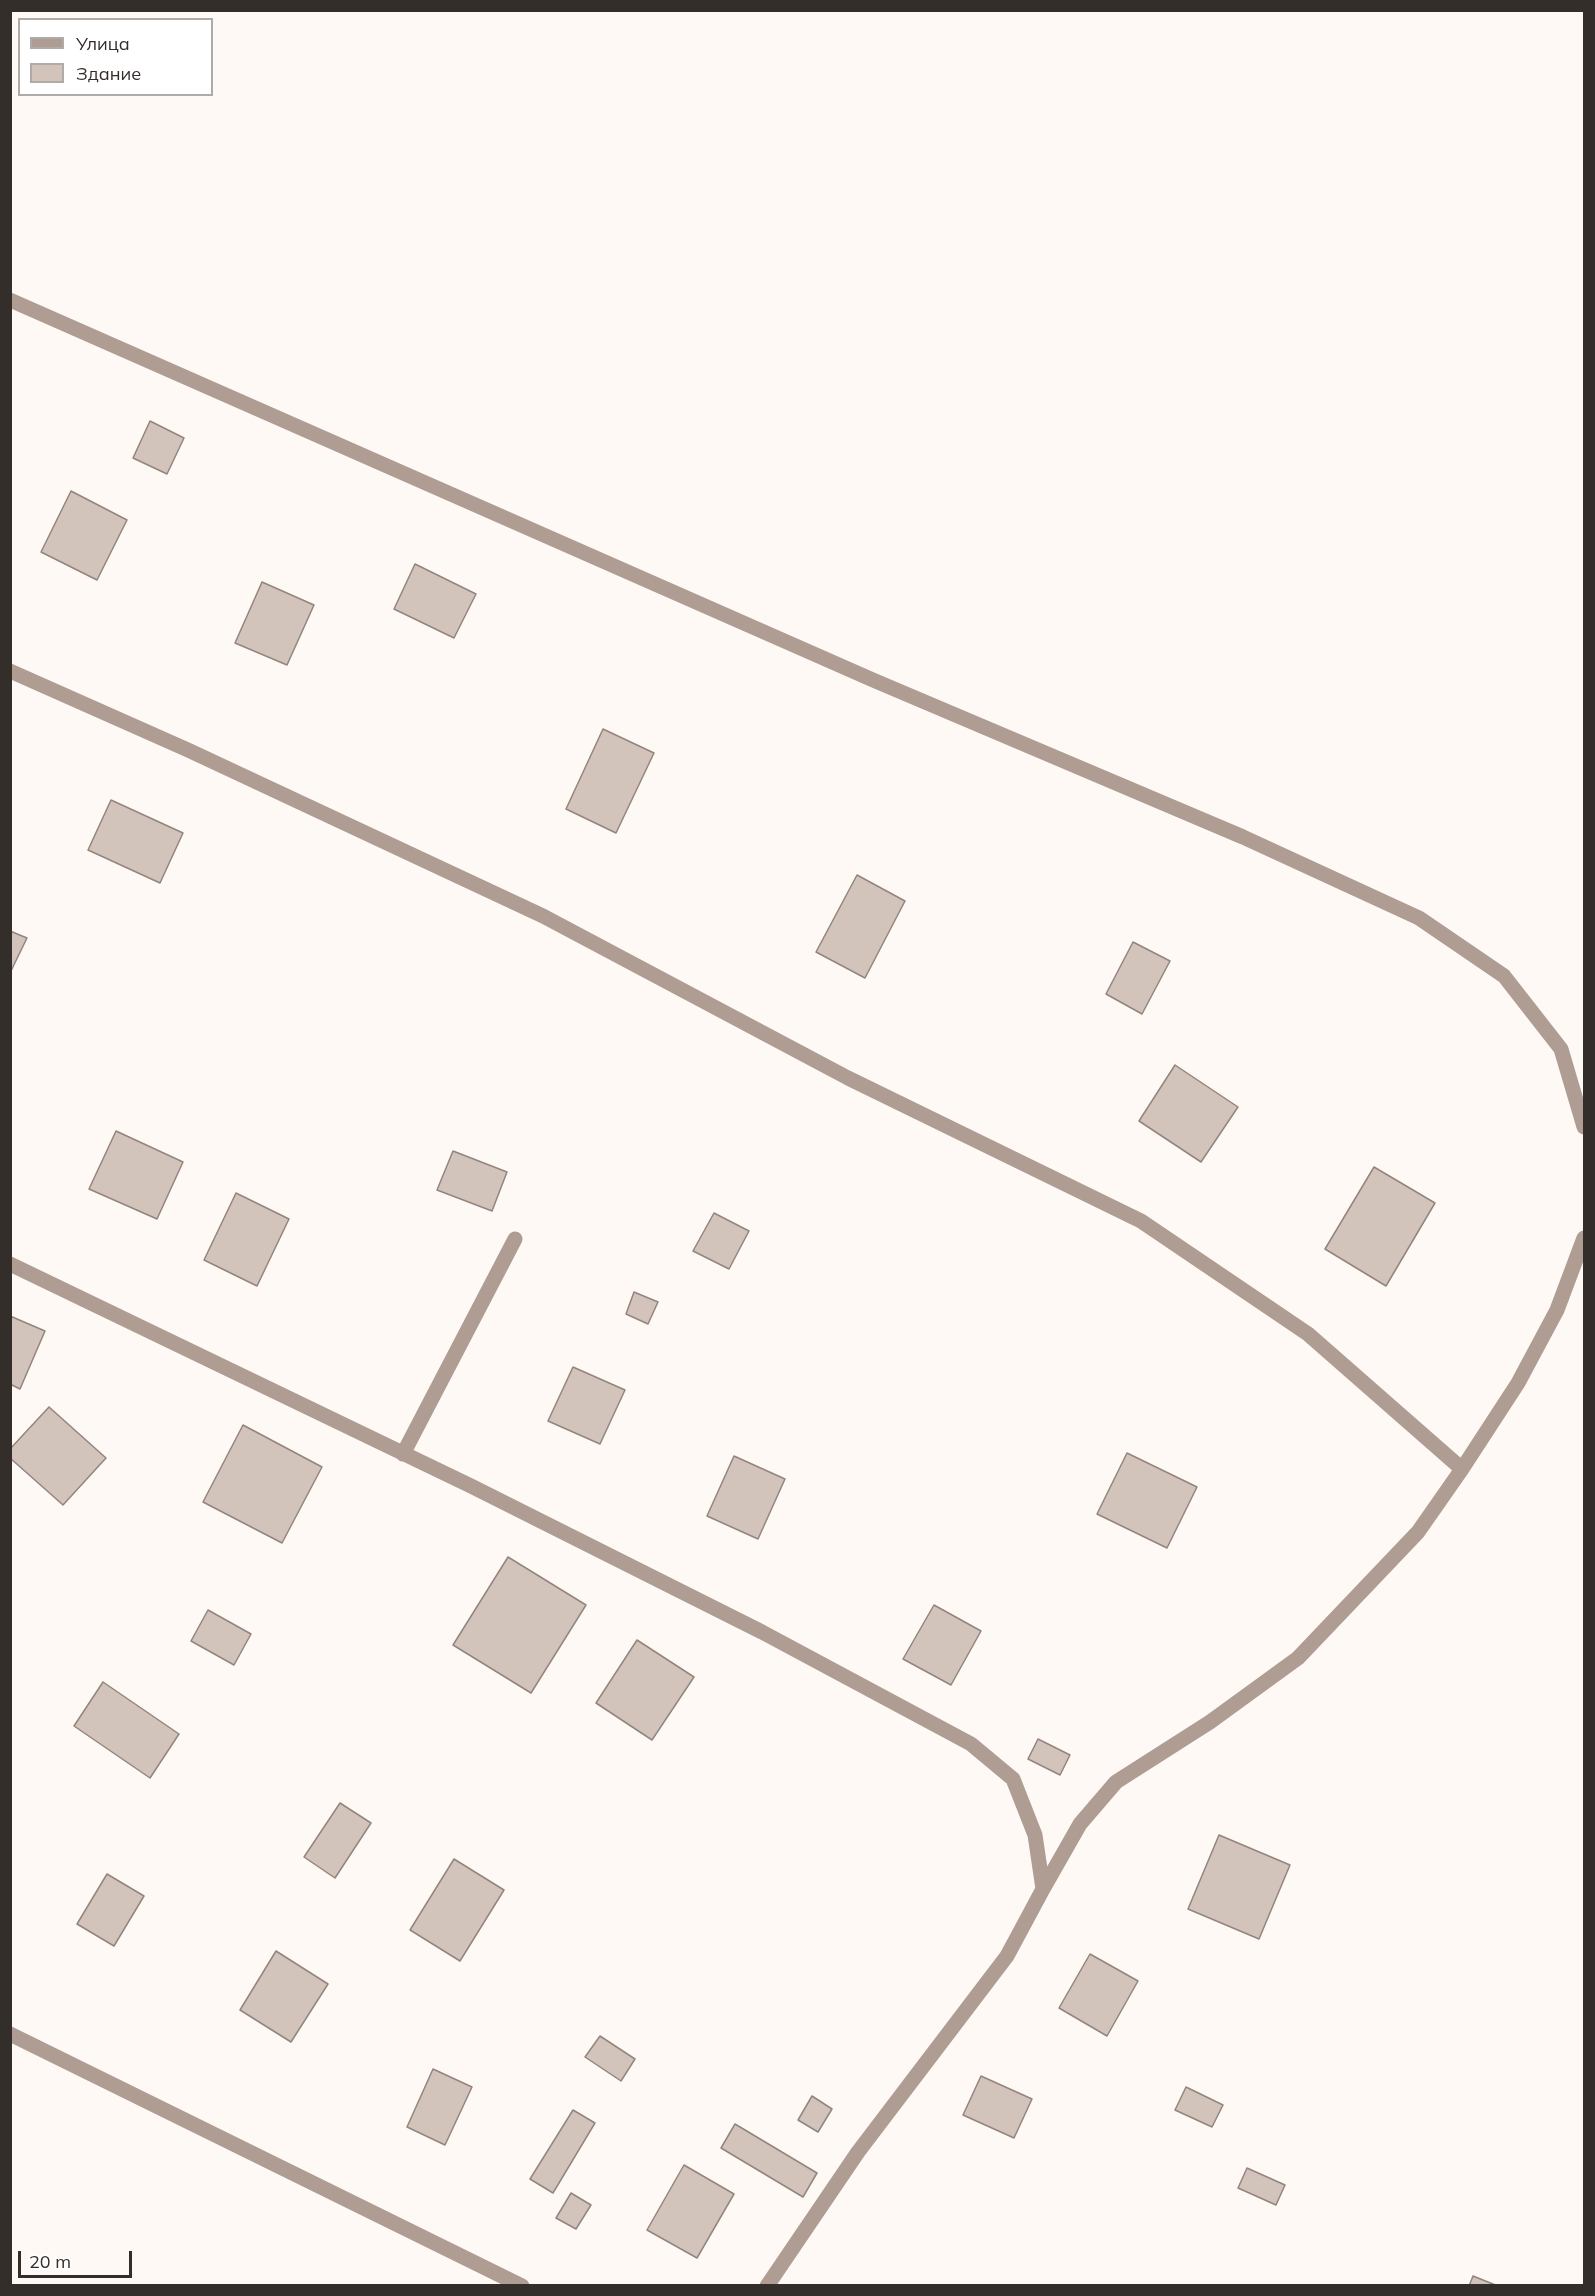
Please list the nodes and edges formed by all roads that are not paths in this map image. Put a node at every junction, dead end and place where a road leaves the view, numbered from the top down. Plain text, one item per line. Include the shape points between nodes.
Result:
1 (10, 300) edge
2 (10, 672) edge
3 (1584, 1127) edge
4 (1584, 1238) edge
5 (515, 1239) dead end
6 (10, 1264) edge
7 (403, 1454) junction
8 (1462, 1469) junction
9 (1043, 1889) junction
10 (10, 2034) edge
11 (522, 2286) edge
12 (767, 2286) edge

1 - 3 street via 873,680 1243,837 1419,918 1504,976 1561,1049
2 - 8 street via 188,750 543,916 848,1078 1141,1221 1308,1334
4 - 8 street via 1557,1310 1518,1383
5 - 7 street
6 - 7 street
7 - 9 street via 762,1632 971,1744 1013,1779 1035,1835
8 - 9 street via 1418,1532 1298,1658 1210,1722 1116,1782 1080,1824
9 - 12 street via 1007,1956 858,2152
10 - 11 street

